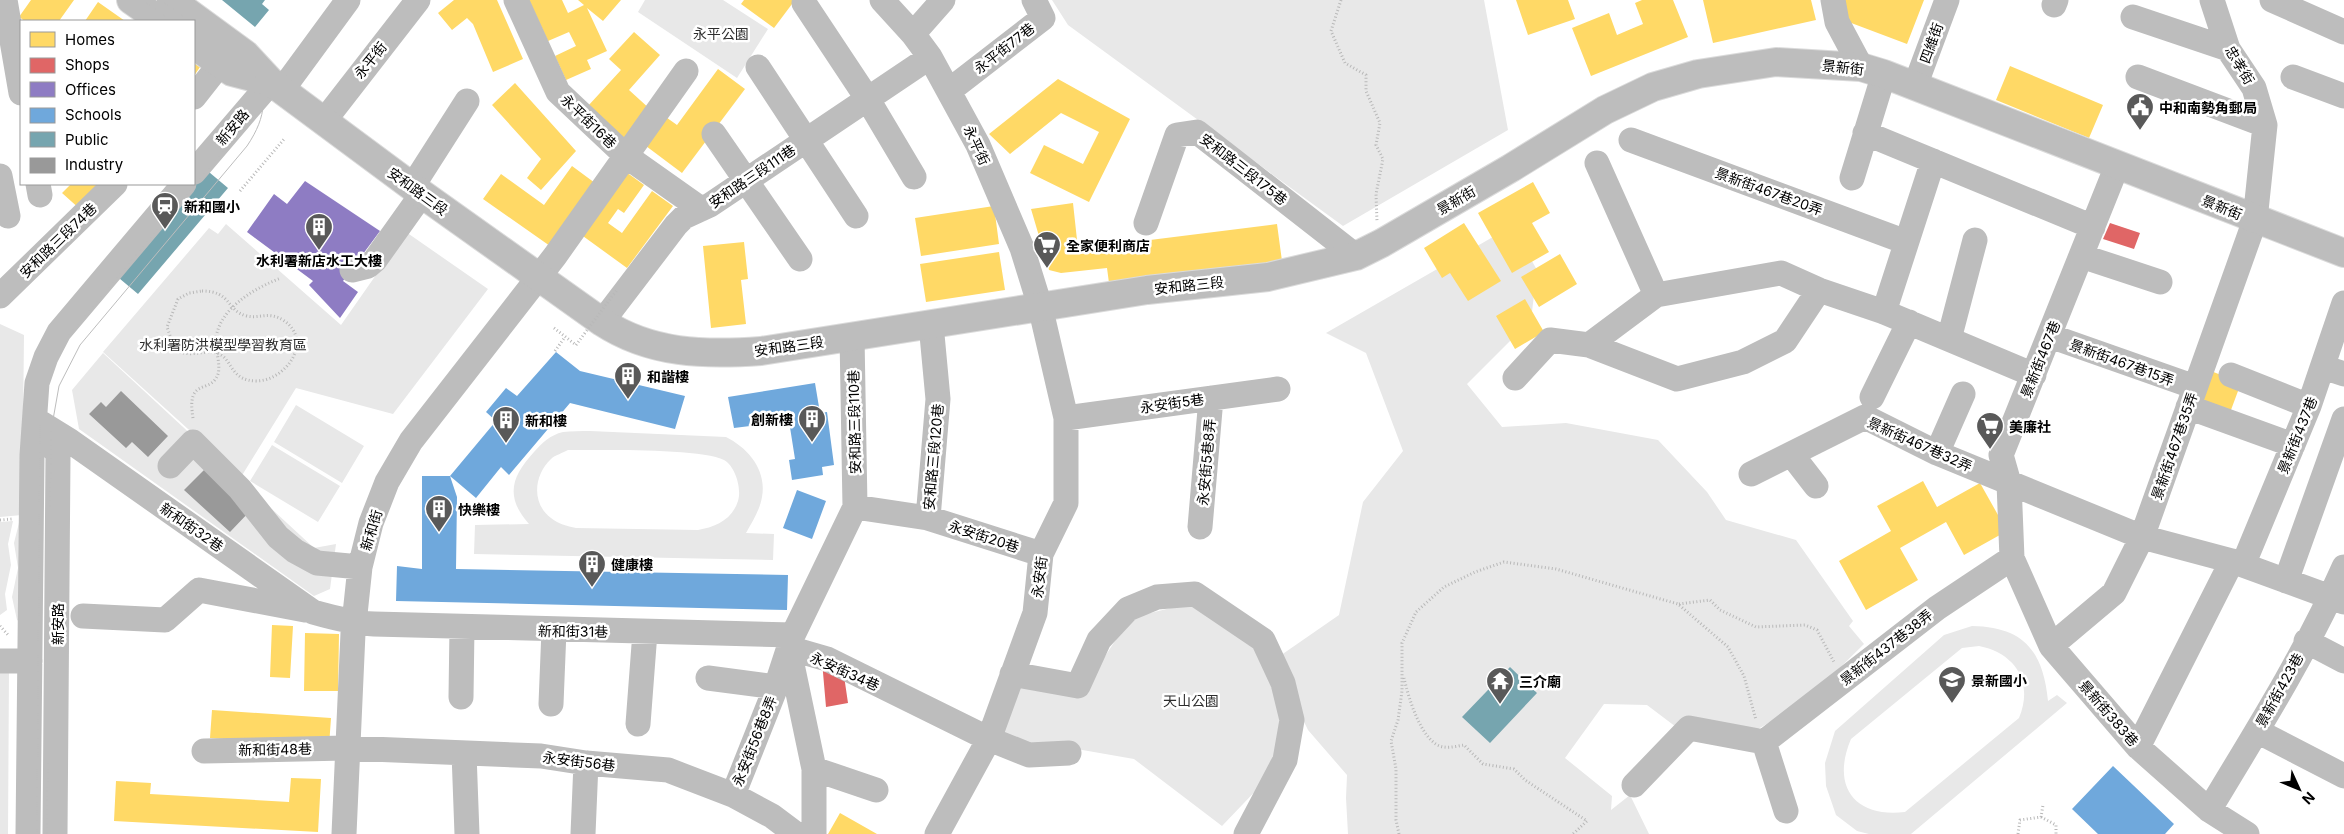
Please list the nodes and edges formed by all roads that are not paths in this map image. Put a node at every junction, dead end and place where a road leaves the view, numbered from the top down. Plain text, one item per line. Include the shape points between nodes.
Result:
1 (5, 0) edge
2 (171, 0) edge
3 (348, 0) edge
4 (418, 0) edge
5 (516, 0) edge
6 (882, 0) edge
7 (943, 0) edge
8 (1034, 0) edge
9 (1833, 0) edge
10 (1947, 0) edge
11 (2212, 0) edge
12 (136, 1) edge
13 (2276, 1) edge
14 (804, 3) dead end
15 (2133, 17) dead end
16 (160, 20) edge
17 (2344, 32) edge
18 (913, 34) junction
19 (195, 46) edge
20 (2228, 50) junction
21 (930, 57) junction
22 (220, 64) junction
23 (758, 67) dead end
24 (1872, 70) junction
25 (686, 71) dead end
26 (2138, 77) dead end
27 (2293, 77) dead end
28 (13, 84) edge
29 (276, 86) junction
30 (1916, 86) junction
31 (950, 90) junction
32 (195, 96) edge
33 (2344, 96) edge
34 (867, 98) junction
35 (467, 101) dead end
36 (324, 121) junction
37 (2265, 125) junction
38 (1865, 133) junction
39 (714, 134) dead end
40 (805, 140) junction
41 (1631, 140) dead end
42 (626, 156) junction
43 (1933, 161) junction
44 (1597, 163) dead end
45 (2117, 166) junction
46 (195, 171) edge
47 (0, 176) edge
48 (914, 177) dead end
49 (1852, 178) dead end
50 (746, 180) junction
51 (114, 185) edge
52 (183, 185) edge
53 (417, 190) junction
54 (701, 210) junction
55 (8, 216) dead end
56 (856, 216) dead end
57 (2255, 220) junction
58 (1146, 223) dead end
59 (2093, 227) junction
60 (1975, 240) dead end
61 (1906, 242) junction
62 (1382, 243) joint
63 (2344, 253) edge
64 (1356, 256) junction
65 (2081, 256) junction
66 (800, 259) dead end
67 (352, 270) dead end
68 (538, 278) junction
69 (2160, 282) dead end
70 (1819, 290) junction
71 (1656, 295) junction
72 (0, 296) edge
73 (2344, 303) edge
74 (1040, 306) junction
75 (1884, 312) junction
76 (602, 322) junction
77 (1909, 322) junction
78 (931, 324) junction
79 (852, 336) junction
80 (2050, 336) junction
81 (1949, 339) junction
82 (1589, 345) junction
83 (2333, 370) edge
84 (2034, 375) junction
85 (2231, 375) dead end
86 (1515, 378) dead end
87 (1278, 389) dead end
88 (1963, 394) dead end
89 (1872, 397) dead end
90 (2191, 397) junction
91 (1211, 398) junction
92 (2309, 406) junction
93 (1066, 418) junction
94 (2344, 419) edge
95 (36, 420) junction
96 (2294, 445) junction
97 (1937, 453) junction
98 (1792, 455) junction
99 (170, 466) dead end
100 (1751, 474) dead end
101 (2009, 483) junction
102 (1816, 486) dead end
103 (855, 507) junction
104 (928, 518) junction
105 (1200, 526) dead end
106 (2142, 538) junction
107 (1041, 554) junction
108 (2012, 558) junction
109 (2237, 563) junction
110 (360, 567) junction
111 (2344, 567) edge
112 (2286, 581) junction
113 (2337, 600) edge
114 (313, 612) junction
115 (83, 616) dead end
116 (354, 623) junction
117 (462, 627) junction
118 (554, 630) junction
119 (645, 632) junction
120 (791, 641) junction
121 (2306, 641) junction
122 (2051, 646) junction
123 (2344, 660) edge
124 (0, 661) edge
125 (30, 661) junction
126 (1012, 674) junction
127 (708, 678) dead end
128 (776, 688) junction
129 (460, 697) dead end
130 (551, 704) dead end
131 (638, 724) dead end
132 (2257, 731) junction
133 (989, 739) junction
134 (1764, 742) junction
135 (2138, 747) junction
136 (346, 748) junction
137 (204, 751) dead end
138 (464, 753) junction
139 (1069, 753) dead end
140 (586, 763) junction
141 (814, 769) junction
142 (2344, 776) edge
143 (1634, 785) dead end
144 (876, 790) dead end
145 (733, 794) junction
146 (2209, 810) junction
147 (1786, 811) dead end
148 (770, 825) edge
149 (2235, 831) edge
150 (28, 834) edge
151 (55, 834) edge
152 (344, 834) edge
153 (467, 834) edge
154 (583, 834) edge
155 (796, 834) edge
156 (814, 834) edge
157 (937, 834) edge
158 (1246, 834) edge

1 - 28 street
2 - 29 main road, 安和路三段 via 245,54
3 - 29 street, 新安路
4 - 36 street, 永平街
5 - 42 street, 永平街16巷 via 558,92
6 - 18 street, 永平街
7 - 18 street
8 - 31 street, 永平街77巷 via 1043,18
9 - 24 street via 1837,22
10 - 30 street, 四維街
11 - 20 street, 忠孝街
12 - 16 main road
13 - 17 street
14 - 34 street
15 - 20 street
18 - 21 street, 永平街
19 - 22 main road, 安和路三段
20 - 37 street, 忠孝街 via 2254,88
21 - 31 street, 永平街
21 - 34 street, 安和路三段111巷
22 - 29 main road, 安和路三段 via 232,72
22 - 32 street
23 - 40 street
24 - 30 main road, 景新街
24 - 38 street
24 - 62 main road, 景新街 via 1776,62 1698,74 1653,87 1605,110
25 - 42 street, 新和街
26 - 37 street
27 - 33 street
29 - 36 main road, 安和路三段
29 - 46 street, 新安路
30 - 45 main road, 景新街
31 - 74 street, 永平街 via 978,145 1022,248
34 - 40 street, 安和路三段111巷
34 - 48 street
35 - 53 street
36 - 53 main road, 安和路三段
37 - 57 street, 忠孝街
38 - 43 street
38 - 49 street
39 - 50 street
40 - 50 street, 安和路三段111巷
40 - 56 street
41 - 61 street, 景新街467巷20弄
42 - 54 street, 永平街16巷
42 - 68 street, 新和街
43 - 59 street
43 - 61 street
44 - 71 street
45 - 57 main road, 景新街
45 - 59 street, 景新街467巷
47 - 55 street
50 - 54 street, 安和路三段111巷
50 - 66 street
51 - 72 street, 安和路三段74巷
52 - 95 street, 新安路 via 59,332 37,382
53 - 67 street via 375,260 359,270
53 - 68 main road, 安和路三段
54 - 76 street, 安和路三段111巷 via 684,217 676,225
57 - 63 main road, 景新街
57 - 90 street, 景新街467巷35弄
58 - 64 street, 安和路三段175巷 via 1177,135 1197,132
59 - 65 street, 景新街467巷
60 - 81 street
61 - 75 street
62 - 64 main road, 安和路三段
64 - 74 main road, 安和路三段 via 1268,276
65 - 69 street
65 - 80 street, 景新街467巷
68 - 76 main road, 安和路三段
68 - 110 street, 新和街 via 411,441 387,482 371,523
70 - 71 street via 1781,273
70 - 75 street
70 - 82 street via 1785,341 1743,362 1677,379
71 - 82 street
73 - 83 street, 景新街437巷
74 - 78 main road, 安和路三段
74 - 93 street, 永安街
75 - 77 street
76 - 79 main road, 安和路三段 via 622,335 653,346 686,352 724,354
77 - 81 street
77 - 89 street
78 - 79 main road, 安和路三段
78 - 104 street, 安和路三段120巷 via 938,399
79 - 103 street, 安和路三段110巷
80 - 84 street, 景新街467巷
80 - 90 street, 景新街467巷15弄
81 - 84 street
82 - 86 street via 1550,340
83 - 92 street, 景新街437巷
84 - 101 street, 景新街467巷 via 2001,455
85 - 92 street
87 - 91 street, 永安街5巷
88 - 97 street
90 - 96 street, 景新街467巷15弄
90 - 106 street, 景新街467巷35弄
91 - 93 street, 永安街5巷
91 - 105 street, 永安街5巷8弄
92 - 96 street, 景新街437巷
93 - 107 street, 永安街 via 1066,503
94 - 112 street
95 - 114 street, 新和街32巷
95 - 125 street, 新安路 via 32,455
95 - 151 street, 新安路 via 58,455
96 - 109 street, 景新街437巷
97 - 98 street, 景新街467巷32弄 via 1865,418
97 - 101 street, 景新街467巷32弄
98 - 100 street, 景新街467巷32弄
98 - 102 street
99 - 110 street via 193,442 240,489 278,537 295,551 317,563
101 - 106 street, 景新街467巷32弄
101 - 108 street, 景新街467巷
103 - 104 street, 安和路三段120巷
103 - 120 street, 永安街56巷8弄
104 - 107 street, 永安街20巷
106 - 109 street, 景新街467巷32弄
106 - 122 street, 景新街467巷35弄 via 2114,593
107 - 126 street, 永安街 via 1035,613
108 - 122 street, 景新街383巷
108 - 134 street, 景新街437巷38弄 via 1936,608
109 - 112 street, 景新街467巷32弄
109 - 135 street, 景新街437巷
110 - 116 street, 新和街
111 - 113 street, 景新街423巷
112 - 113 street, 景新街467巷32弄
113 - 121 street, 景新街423巷
114 - 115 street via 199,590 165,620
114 - 116 street, 新和街32巷
116 - 117 street, 新和街31巷
116 - 136 street, 新和街
117 - 118 street, 新和街31巷
117 - 129 street
118 - 119 street, 新和街31巷
118 - 130 street
119 - 120 street, 新和街31巷
119 - 131 street
120 - 128 street, 永安街56巷8弄
120 - 133 street, 永安街34巷
120 - 141 street, 永安街34巷
121 - 123 street
121 - 132 street, 景新街423巷
122 - 135 street, 景新街383巷
124 - 125 street
125 - 150 street, 新安路
126 - 133 street, 永安街
126 - 158 street via 1078,686 1099,640 1128,609 1157,597 1195,594 1263,640 1283,682 1292,720 1285,760
127 - 128 street, 永安街56巷8弄
128 - 145 street, 永安街56巷8弄
132 - 142 street
132 - 146 street, 景新街423巷
133 - 139 street, 永安街34巷 via 1029,755
133 - 157 street, 永安街
134 - 143 street via 1689,728
134 - 147 street
135 - 146 street, 景新街383巷
136 - 137 street, 新和街48巷
136 - 138 street, 永安街56巷
136 - 152 street, 新和街
138 - 140 street, 永安街56巷 via 541,756
138 - 153 street
140 - 145 street, 永安街56巷 via 668,770
140 - 154 street
141 - 144 street
141 - 156 street, 永安街34巷
145 - 148 street, 永安街56巷
146 - 149 street, 景新街383巷
148 - 155 street, 永安街56巷

